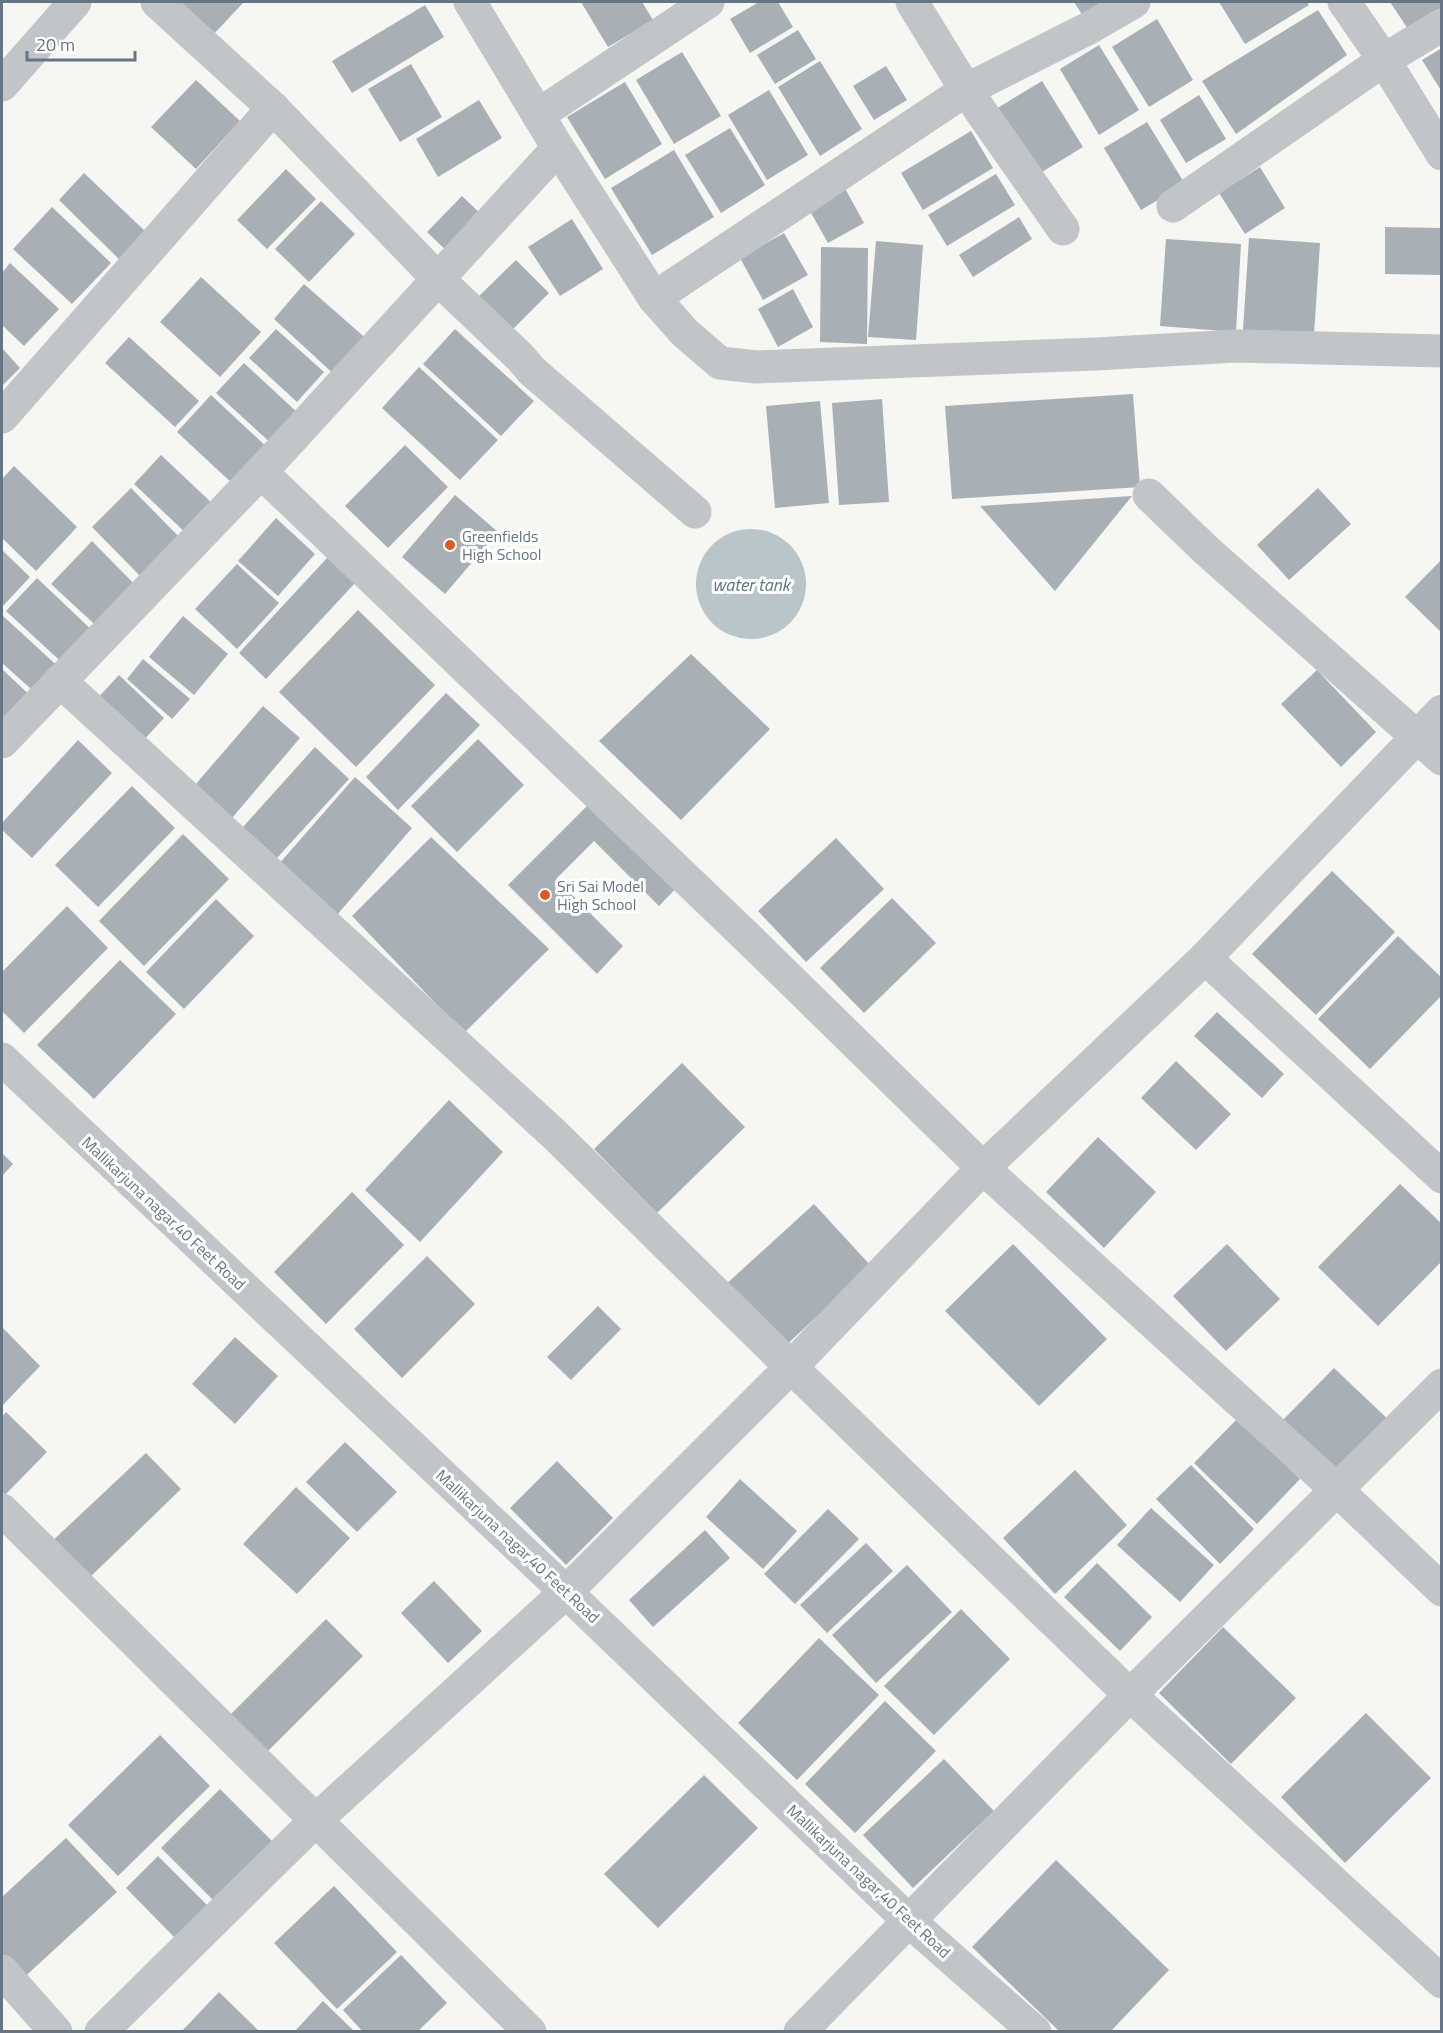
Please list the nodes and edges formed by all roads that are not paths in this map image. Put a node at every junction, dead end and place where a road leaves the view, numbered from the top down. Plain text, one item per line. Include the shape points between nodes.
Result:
1 (75, 2) edge
2 (157, 2) edge
3 (470, 2) edge
4 (708, 2) edge
5 (912, 2) edge
6 (1134, 2) edge
7 (1344, 2) edge
8 (1442, 26) edge
9 (1384, 60) junction
10 (2, 85) edge
11 (966, 90) junction
12 (273, 108) junction
13 (538, 115) junction
14 (558, 148) junction
15 (1442, 154) edge
16 (1173, 206) dead end
17 (1063, 229) dead end
18 (438, 279) junction
19 (654, 298) junction
20 (1442, 351) edge
21 (2, 417) edge
22 (261, 472) junction
23 (1149, 495) dead end
24 (695, 512) dead end
25 (60, 681) junction
26 (1442, 711) edge
27 (1418, 736) junction
28 (2, 742) edge
29 (1442, 759) edge
30 (1205, 958) junction
31 (2, 1059) edge
32 (983, 1168) junction
33 (1442, 1177) edge
34 (791, 1367) junction
35 (1442, 1385) edge
36 (1337, 1490) junction
37 (2, 1510) edge
38 (1442, 1590) edge
39 (566, 1592) junction
40 (1130, 1695) junction
41 (317, 1819) junction
42 (909, 1921) junction
43 (2, 1971) edge
44 (1442, 1982) edge
45 (56, 2031) edge
46 (100, 2031) edge
47 (530, 2031) edge
48 (800, 2031) edge
49 (1035, 2031) edge

1 - 10 street
2 - 12 street
3 - 13 street
4 - 13 street
5 - 11 street
6 - 11 street
7 - 9 street
8 - 9 street
9 - 15 street
9 - 16 street
11 - 17 street
11 - 19 street
12 - 18 street
12 - 21 street
13 - 14 street
14 - 18 street
14 - 19 street
18 - 22 street
18 - 24 street via 532,371
19 - 20 street via 685,333 720,363 756,367 1236,346
22 - 25 street
22 - 32 street
23 - 27 street
25 - 28 street
25 - 34 street via 555,1136
26 - 27 street
27 - 29 street
27 - 30 street
30 - 32 street
30 - 33 street
31 - 39 street, Mallikarjuna nagar,40 Feet Road
32 - 34 street
32 - 36 street
34 - 39 street
34 - 40 street
35 - 36 street
36 - 38 street
36 - 40 street
37 - 41 street
39 - 41 street
39 - 42 street, Mallikarjuna nagar,40 Feet Road
40 - 42 street
40 - 44 street
41 - 46 street
41 - 47 street
42 - 48 street
42 - 49 street, Mallikarjuna nagar,40 Feet Road
43 - 45 street

